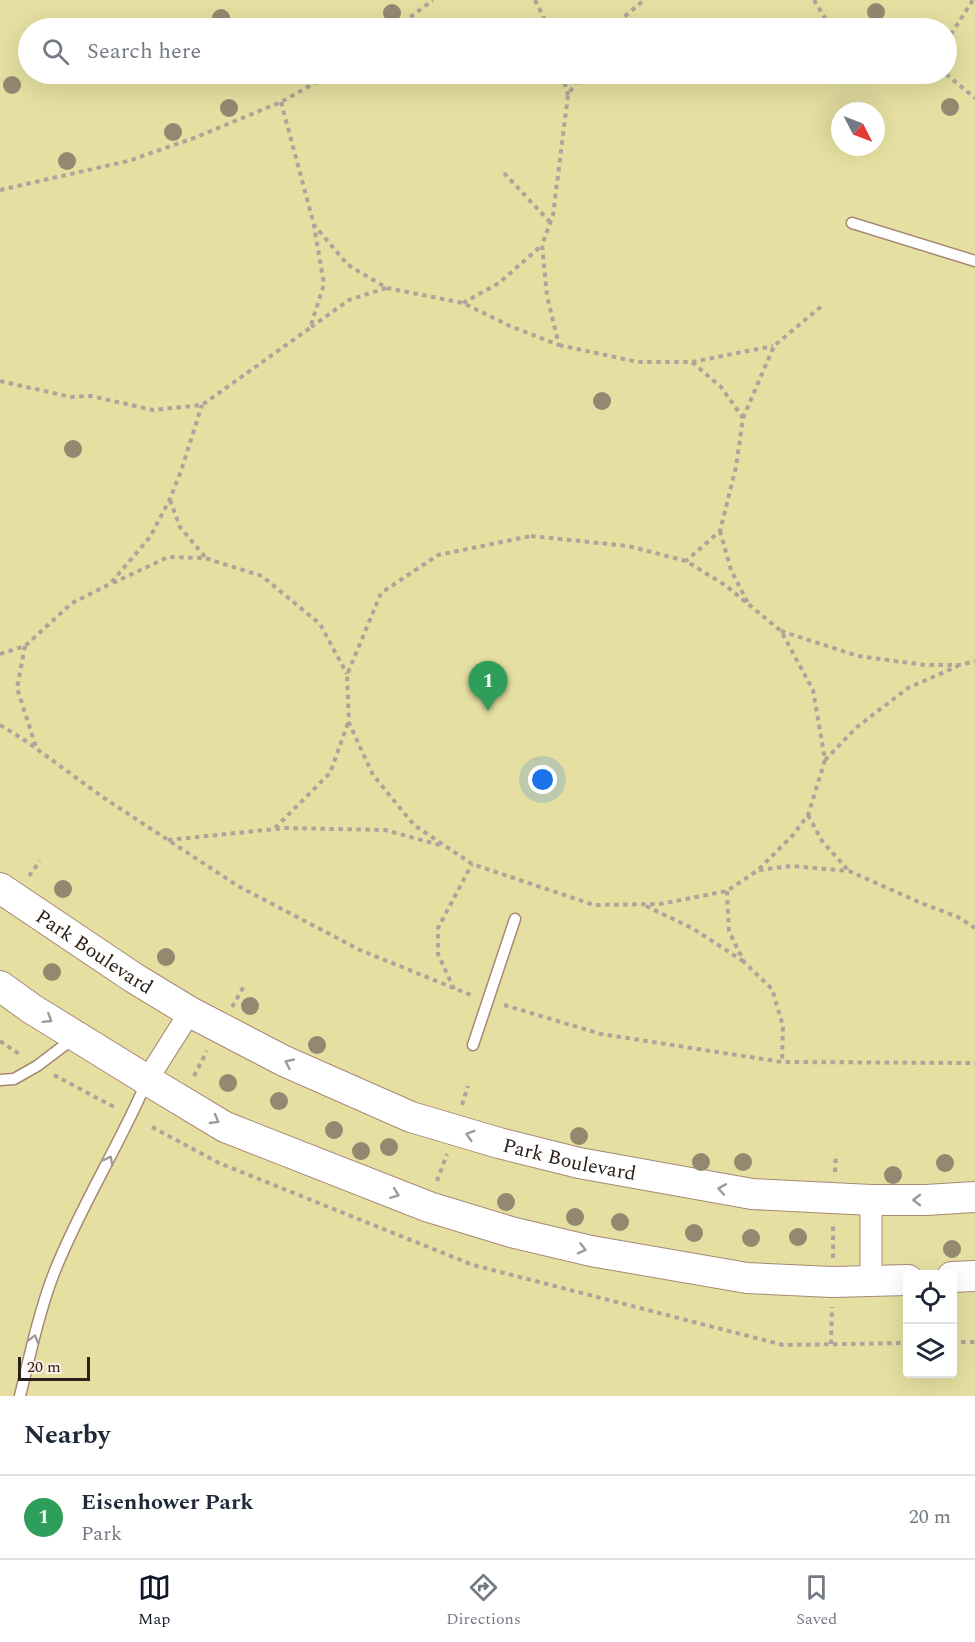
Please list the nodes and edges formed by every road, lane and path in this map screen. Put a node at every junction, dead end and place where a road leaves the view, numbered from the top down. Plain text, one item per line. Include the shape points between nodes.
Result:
1 (433, 0) edge
2 (535, 0) edge
3 (644, 0) edge
4 (814, 0) edge
5 (973, 0) edge
6 (409, 18) edge
7 (544, 18) edge
8 (623, 18) edge
9 (825, 18) edge
10 (957, 25) edge
11 (957, 83) edge
12 (313, 84) edge
13 (565, 84) edge
14 (574, 84) edge
15 (568, 94) junction
16 (975, 98) edge
17 (280, 102) junction
18 (504, 172) dead end
19 (0, 190) edge
20 (550, 222) junction
21 (852, 223) dead end
22 (314, 225) junction
23 (542, 245) junction
24 (975, 261) edge
25 (387, 288) junction
26 (463, 303) junction
27 (823, 305) dead end
28 (310, 328) junction
29 (559, 345) junction
30 (774, 346) junction
31 (692, 362) junction
32 (0, 381) edge
33 (202, 405) junction
34 (743, 418) junction
35 (170, 499) junction
36 (720, 531) junction
37 (206, 558) junction
38 (686, 561) junction
39 (110, 584) junction
40 (749, 605) junction
41 (781, 631) junction
42 (25, 646) junction
43 (0, 654) edge
44 (975, 661) edge
45 (962, 665) junction
46 (347, 675) junction
47 (349, 723) junction
48 (0, 725) edge
49 (38, 750) junction
50 (825, 759) junction
51 (808, 814) junction
52 (273, 829) junction
53 (167, 840) junction
54 (447, 847) junction
55 (40, 861) dead end
56 (472, 864) junction
57 (758, 870) junction
58 (849, 871) junction
59 (13, 885) edge
60 (727, 891) junction
61 (643, 904) junction
62 (515, 919) dead end
63 (975, 928) edge
64 (744, 962) junction
65 (0, 986) edge
66 (244, 986) dead end
67 (454, 989) junction
68 (487, 1000) junction
69 (190, 1012) junction
70 (229, 1012) dead end
71 (76, 1036) junction
72 (0, 1041) edge
73 (473, 1045) dead end
74 (207, 1050) dead end
75 (782, 1062) junction
76 (975, 1063) edge
77 (37, 1066) junction
78 (0, 1080) edge
79 (147, 1080) junction
80 (190, 1082) dead end
81 (468, 1086) dead end
82 (124, 1112) dead end
83 (459, 1115) dead end
84 (448, 1151) dead end
85 (836, 1154) dead end
86 (834, 1182) dead end
87 (437, 1183) dead end
88 (975, 1197) edge
89 (871, 1200) junction
90 (834, 1213) dead end
91 (833, 1262) dead end
92 (975, 1276) edge
93 (957, 1277) edge
94 (903, 1280) edge
95 (871, 1281) junction
96 (832, 1304) dead end
97 (957, 1342) edge
98 (975, 1342) edge
99 (831, 1344) dead end
100 (20, 1396) edge

1 - 6 path
2 - 7 path
3 - 8 path
4 - 9 path
5 - 10 path
11 - 16 path
12 - 17 path
13 - 15 path
14 - 15 path
15 - 20 path
17 - 19 path via 128,161
17 - 22 path
18 - 20 path
20 - 23 path
21 - 24 lane
22 - 25 path via 348,265
22 - 28 path via 324,284
23 - 26 path via 499,283
23 - 29 path via 547,296
25 - 26 path
25 - 28 path via 349,300
26 - 29 path
27 - 30 path
28 - 33 path
29 - 31 path via 638,362
30 - 31 path
30 - 34 path
31 - 34 path via 721,387
32 - 33 path via 153,410
33 - 35 path
34 - 36 path via 736,468
35 - 37 path via 180,527
35 - 39 path via 150,537
36 - 38 path
36 - 40 path via 731,570
37 - 39 path via 168,557
37 - 46 path via 262,576 320,624
38 - 40 path
38 - 46 path via 628,546 531,536 438,555 381,593
39 - 42 path via 72,603
40 - 41 path
41 - 45 path via 858,656 925,665
41 - 50 path via 813,690
42 - 43 path
42 - 49 path via 17,688
44 - 45 path
45 - 50 path via 908,688 857,727
46 - 47 path
47 - 52 path via 330,773
47 - 54 path via 373,774 414,825
48 - 49 path
49 - 53 path
50 - 51 path
51 - 57 path
51 - 58 path via 822,840
52 - 53 path
52 - 54 path via 385,830
53 - 67 path via 238,886 360,950
54 - 56 path
55 - 59 path
56 - 61 path via 594,905
56 - 67 path via 438,928 438,954
57 - 58 path via 791,866
57 - 60 path
58 - 63 path via 958,917
59 - 69 street, Park Boulevard via 134,978
60 - 61 path
60 - 64 path via 729,931
61 - 64 path via 692,928
62 - 68 lane
64 - 75 path via 772,989 783,1026
65 -> 71 street
66 - 70 path
67 - 68 path
68 - 73 lane
68 - 75 path via 601,1034
69 - 79 street
89 -> 69 street, Park Boulevard via 752,1194 579,1163 499,1143 411,1117 284,1061
71 - 77 lane
71 - 79 street
72 - 77 path
74 - 80 path
75 - 76 path
77 - 78 lane via 14,1079
77 - 82 path
79 -> 95 street via 225,1126 269,1145 423,1205 511,1232 591,1251 747,1278
100 -> 79 lane via 54,1273
81 - 83 path
84 - 87 path
85 - 86 path
88 -> 89 street, Park Boulevard
89 - 95 street
90 - 91 path
92 - 93 street
94 - 95 street
96 - 99 path
97 - 98 path

